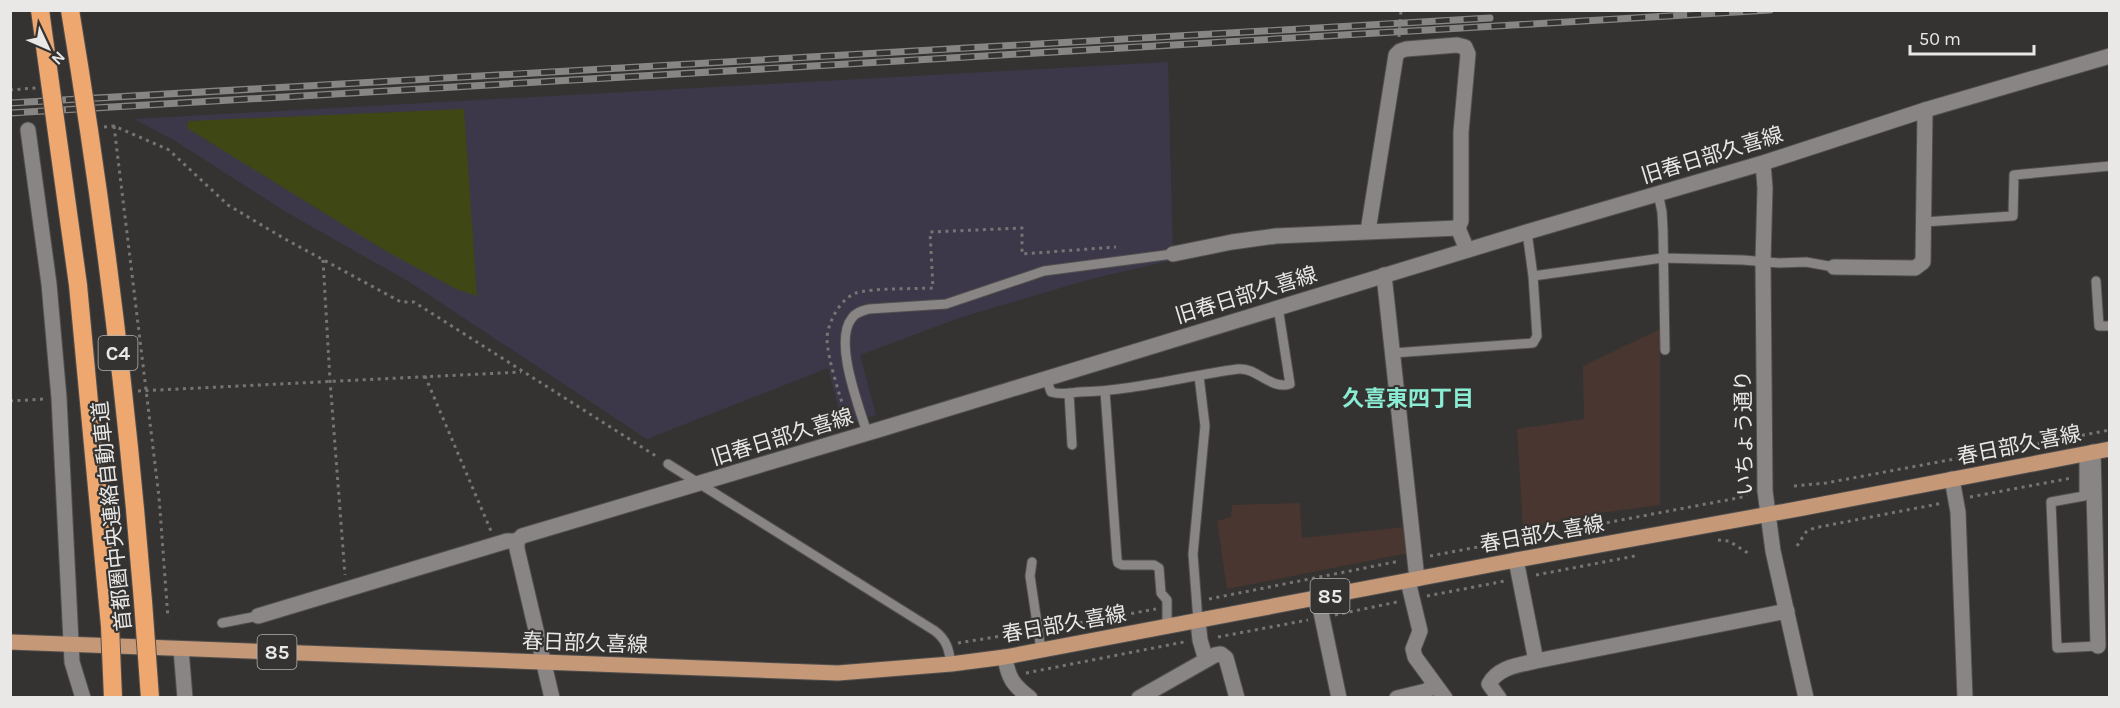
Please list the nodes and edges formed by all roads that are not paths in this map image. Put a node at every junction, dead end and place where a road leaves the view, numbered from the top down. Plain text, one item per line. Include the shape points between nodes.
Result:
1 (40, 10) edge
2 (70, 10) edge
3 (2109, 56) edge
4 (1925, 110) junction
5 (27, 130) dead end
6 (1763, 163) junction
7 (2109, 166) edge
8 (1658, 193) junction
9 (1924, 222) junction
10 (1458, 228) junction
11 (1368, 231) junction
12 (1527, 232) junction
13 (1467, 250) junction
14 (1173, 254) joint
15 (1664, 258) junction
16 (1763, 262) junction
17 (1834, 267) joint
18 (1384, 275) junction
19 (1533, 276) junction
20 (2096, 281) dead end
21 (1278, 307) junction
22 (2109, 326) edge
23 (1665, 350) dead end
24 (1393, 353) junction
25 (1199, 376) junction
26 (1046, 378) junction
27 (1105, 391) junction
28 (1069, 393) junction
29 (867, 433) junction
30 (1072, 445) dead end
31 (2109, 449) edge
32 (2088, 453) junction
33 (668, 464) road end
34 (1952, 479) junction
35 (699, 483) junction
36 (1768, 515) junction
37 (517, 541) junction
38 (1516, 560) junction
39 (1032, 562) dead end
40 (1413, 580) junction
41 (1318, 598) junction
42 (1787, 611) junction
43 (258, 616) joint
44 (1198, 621) junction
45 (222, 623) dead end
46 (1167, 627) junction
47 (10, 642) edge
48 (70, 645) junction
49 (2098, 646) joint
50 (181, 649) junction
51 (1041, 650) junction
52 (1005, 657) junction
53 (1206, 660) junction
54 (1536, 661) junction
55 (543, 663) junction
56 (951, 664) junction
57 (1435, 686) junction
58 (82, 698) edge
59 (113, 698) edge
60 (150, 698) edge
61 (185, 698) edge
62 (552, 698) edge
63 (1030, 698) edge
64 (1138, 698) edge
65 (1237, 698) edge
66 (1339, 698) edge
67 (1397, 698) edge
68 (1445, 698) edge
69 (1499, 698) edge
70 (1806, 698) edge
71 (1965, 698) edge

1 - 59 highway, 首都圏中央連絡自動車道 / C4, bridge via 78,285 110,626
2 - 60 highway, 首都圏中央連絡自動車道 / C4, bridge via 110,280 132,477
3 - 4 street, 旧春日部久喜線
4 - 6 street, 旧春日部久喜線
4 - 9 street
5 - 48 street via 49,284 59,398
6 - 8 street, 旧春日部久喜線
6 - 16 street, いちょう通り
7 - 9 lane via 2014,175 2013,216
8 - 12 street, 旧春日部久喜線
8 - 15 lane
9 - 17 street via 1923,262 1915,268
10 - 11 street
10 - 11 street via 1468,54 1465,47 1457,45 1400,51 1394,62
10 - 13 street
11 - 14 street via 1276,236
12 - 13 street, 旧春日部久喜線
12 - 19 lane
13 - 18 street, 旧春日部久喜線
14 - 29 lane via 1044,272 946,304 860,312 852,318 844,344
15 - 16 lane
15 - 19 lane
15 - 23 lane
16 - 17 lane via 1806,262
16 - 36 street, いちょう通り
18 - 21 street, 旧春日部久喜線
18 - 24 street
19 - 24 lane via 1537,336 1533,343
20 - 22 lane via 2099,326
21 - 25 lane via 1290,384 1276,385 1242,368
21 - 26 street, 旧春日部久喜線
24 - 40 street
25 - 27 lane
25 - 44 lane via 1204,426 1193,554
26 - 28 lane via 1052,392
26 - 29 street, 旧春日部久喜線
27 - 28 lane
27 - 46 lane via 1117,560 1122,565 1159,568 1161,593 1167,600
28 - 30 lane
29 - 35 street, 旧春日部久喜線
31 - 32 main road, 春日部久喜線 / 85
32 - 34 main road, 春日部久喜線 / 85
32 - 49 street
32 - 49 lane via 2084,496 2051,502 2057,648
33 - 35 lane
34 - 36 main road, 春日部久喜線 / 85
34 - 71 street via 1958,512
35 - 37 street, 旧春日部久喜線 via 522,536
35 - 56 lane via 935,631 948,647
36 - 38 main road, 春日部久喜線 / 85
36 - 42 street, いちょう通り
37 - 43 street, 旧春日部久喜線 via 499,543
37 - 55 street
38 - 40 main road, 春日部久喜線 / 85
38 - 54 street
39 - 51 lane via 1030,576
40 - 41 main road, 春日部久喜線 / 85
40 - 57 street via 1420,631 1413,650
41 - 44 main road, 春日部久喜線 / 85
41 - 66 street
42 - 54 street
42 - 70 street, いちょう通り
43 - 45 lane
44 - 46 main road, 春日部久喜線 / 85
44 - 53 street
46 - 51 main road, 春日部久喜線 / 85
47 - 48 main road, 春日部久喜線 / 85
48 - 50 main road, 春日部久喜線 / 85
48 - 58 street
50 - 55 main road, 春日部久喜線 / 85
50 - 61 street
51 - 52 main road, 春日部久喜線 / 85
52 - 56 main road, 春日部久喜線 / 85
52 - 63 street via 1008,675
53 - 64 street
53 - 65 street via 1221,654 1226,658
54 - 69 street via 1502,670 1493,677 1489,684
55 - 56 main road, 春日部久喜線 / 85 via 838,673
55 - 62 street
57 - 67 street
57 - 68 street

